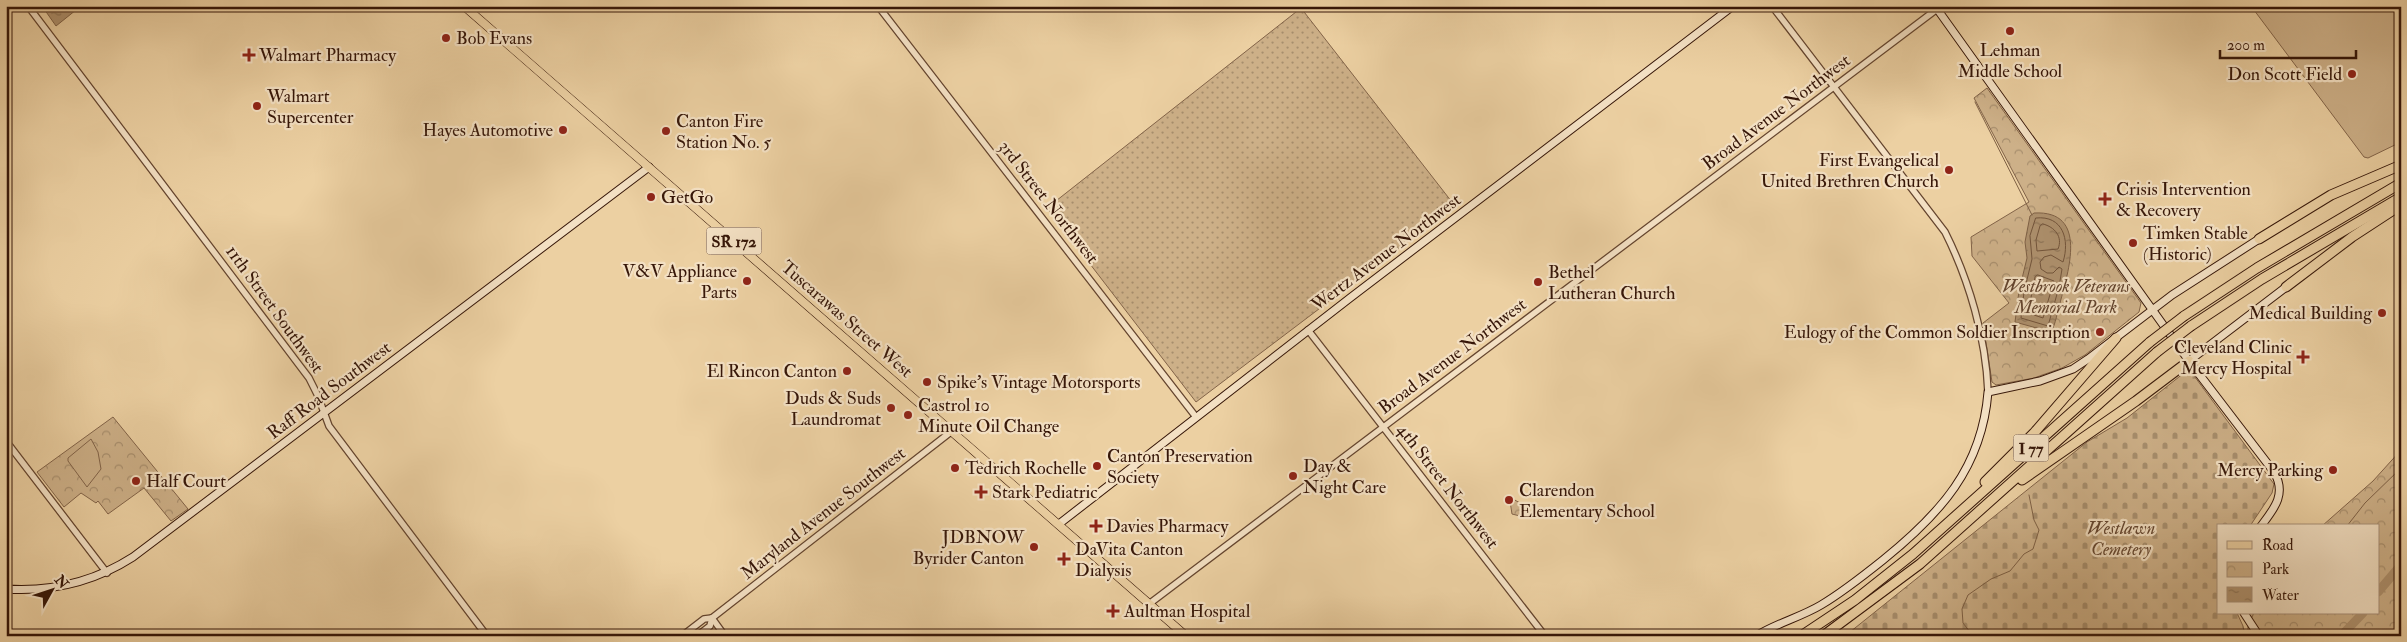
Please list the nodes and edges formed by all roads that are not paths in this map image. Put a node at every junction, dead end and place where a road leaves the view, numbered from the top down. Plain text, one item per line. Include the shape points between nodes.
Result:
1 (28, 6) edge
2 (464, 6) edge
3 (878, 6) edge
4 (1733, 6) edge
5 (1772, 6) edge
6 (1938, 7) edge
7 (1834, 87) junction
8 (2401, 165) edge
9 (649, 167) junction
10 (2401, 183) edge
11 (2401, 197) edge
12 (2401, 205) edge
13 (2259, 239) joint
14 (2286, 287) joint
15 (2153, 309) junction
16 (1308, 330) junction
17 (2116, 338) junction
18 (2189, 360) junction
19 (1988, 392) junction
20 (323, 414) junction
21 (1196, 417) junction
22 (1383, 427) junction
23 (952, 431) junction
24 (6, 441) edge
25 (1059, 524) junction
26 (2262, 524) edge
27 (1950, 538) junction
28 (1913, 554) junction
29 (107, 573) junction
30 (6, 589) edge
31 (1150, 604) junction
32 (2245, 614) edge
33 (712, 618) junction
34 (2257, 634) edge
35 (487, 636) edge
36 (682, 636) edge
37 (697, 636) edge
38 (725, 636) edge
39 (1186, 636) edge
40 (1545, 636) edge
41 (1756, 636) edge
42 (1801, 636) edge
43 (1823, 636) edge

1 - 20 street, 11th Street Southwest via 309,378
2 - 9 main road, Tuscarawas Street West / SR 172
3 - 21 street, 3rd Street Northwest
4 - 16 main road, Wertz Avenue Northwest
5 - 7 street
6 - 7 street, Broad Avenue Northwest
6 - 15 main road
7 - 19 street via 1945,232 1962,270 1975,317 1983,348
7 - 22 street, Broad Avenue Northwest
8 - 13 highway via 2331,195
9 - 20 main road, Raff Road Southwest
9 - 23 main road, Tuscarawas Street West / SR 172
10 - 28 highway, I 77, bridge via 2257,268 2184,316 2150,342
11 - 27 highway, I 77, bridge via 2262,278 2191,326 2157,352
12 - 14 highway
13 - 15 main road
14 - 18 main road
15 - 17 main road
15 - 18 main road
16 - 21 main road, Wertz Avenue Northwest
16 - 22 street, 4th Street Northwest
17 - 19 main road via 2088,360 2064,373
17 - 28 highway via 2034,433
18 - 26 main road via 2274,472 2279,484 2277,502
18 - 27 highway via 2136,402 2035,470 1970,527
19 - 41 main road via 1975,451 1945,502 1898,548 1854,583 1822,605
20 - 29 main road, Raff Road Southwest
20 - 35 street, 11th Street Southwest
21 - 25 main road, Wertz Avenue Northwest
22 - 31 street, Broad Avenue Northwest
22 - 40 street, 4th Street Northwest
23 - 25 main road, Tuscarawas Street West / SR 172
23 - 33 street, Maryland Avenue Southwest
24 - 29 street
25 - 31 main road, Tuscarawas Street West / SR 172
27 - 43 highway, I 77 via 1883,594
28 - 42 highway, I 77 via 1855,600
29 - 30 main road, Raff Road Southwest via 61,587
31 - 39 main road, Tuscarawas Street West / SR 172
32 - 34 main road
33 - 36 street, Maryland Avenue Southwest via 704,619
33 - 37 street, Maryland Avenue Southwest via 710,626
33 - 38 street

